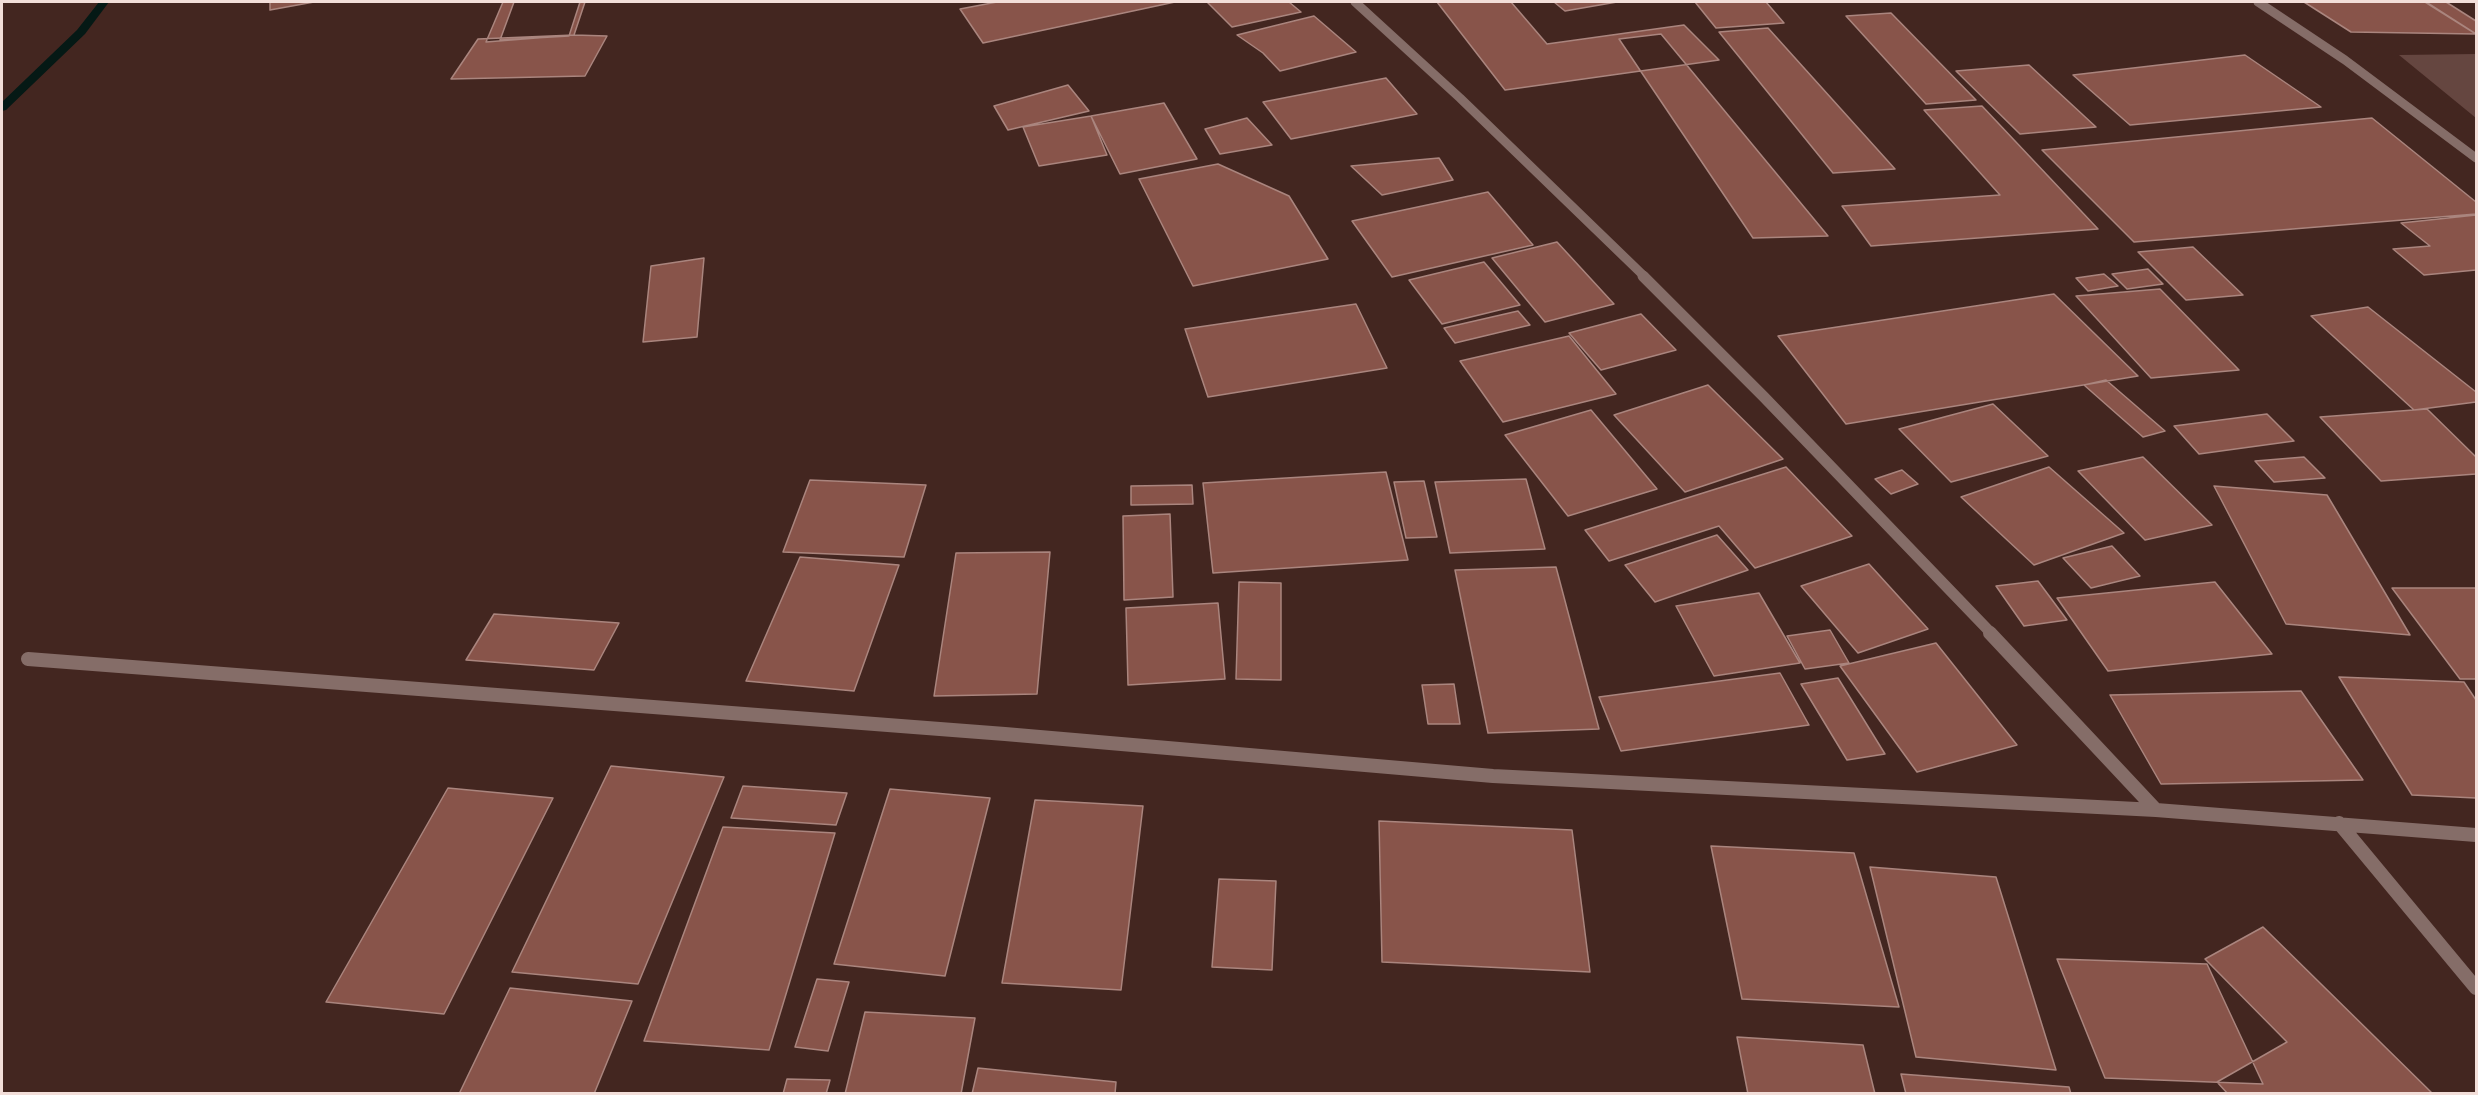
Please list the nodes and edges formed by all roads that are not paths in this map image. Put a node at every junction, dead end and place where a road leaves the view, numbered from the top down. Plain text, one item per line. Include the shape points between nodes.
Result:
1 (1355, 2) edge
2 (2258, 2) edge
3 (2476, 158) edge
4 (28, 659) dead end
5 (2156, 810) junction
6 (2339, 823) junction
7 (2476, 835) edge
8 (2476, 988) edge

1 - 5 street via 1552,185 1760,393
2 - 3 street via 2345,60
4 - 5 street via 993,733 1493,776
5 - 6 street
6 - 7 street
6 - 8 street

